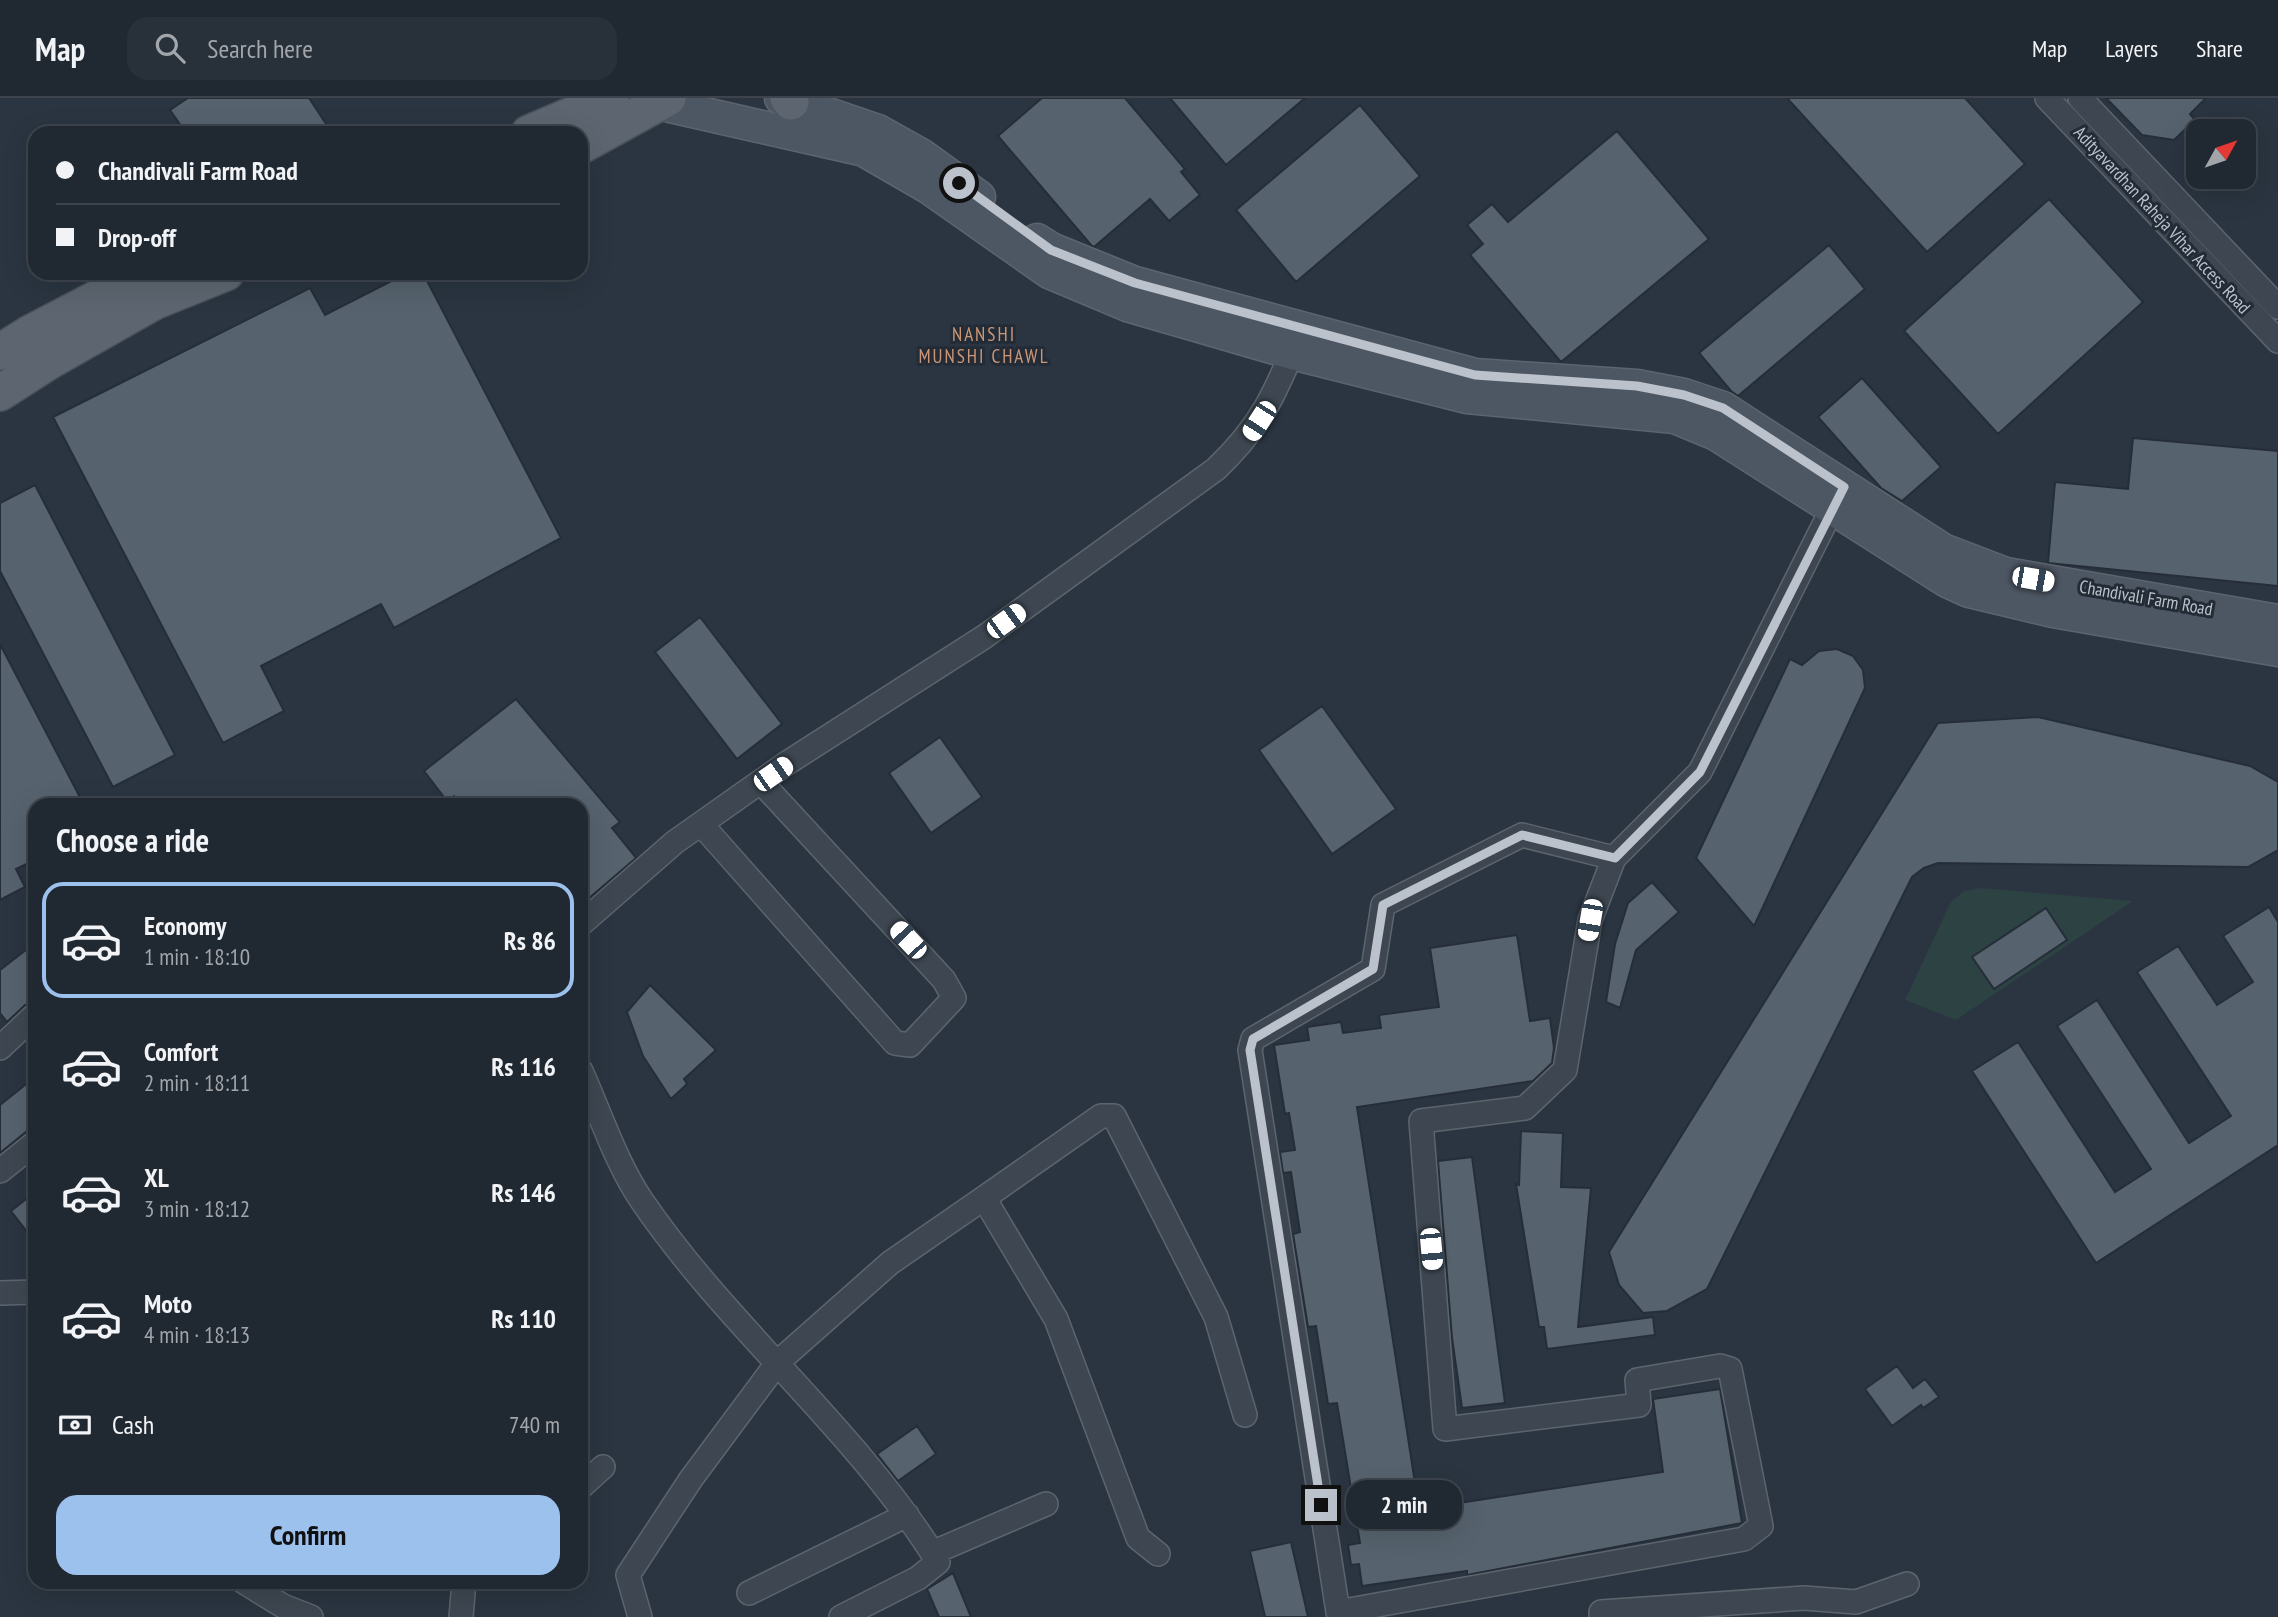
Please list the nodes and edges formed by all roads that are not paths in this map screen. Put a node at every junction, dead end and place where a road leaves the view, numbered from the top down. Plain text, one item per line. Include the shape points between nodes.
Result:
1 (611, 98) edge
2 (2047, 98) edge
3 (2080, 98) edge
4 (661, 100) edge
5 (787, 100) edge
6 (545, 126) edge
7 (588, 142) edge
8 (1010, 232) junction
9 (132, 280) edge
10 (209, 280) edge
11 (2274, 303) edge
12 (2252, 314) junction
13 (2278, 341) edge
14 (1297, 342) junction
15 (0, 352) edge
16 (0, 393) edge
17 (1838, 498) junction
18 (2278, 621) edge
19 (2278, 650) edge
20 (761, 782) junction
21 (701, 824) junction
22 (1615, 858) junction
23 (588, 918) edge
24 (28, 1022) edge
25 (0, 1048) edge
26 (588, 1086) edge
27 (28, 1149) edge
28 (0, 1171) edge
29 (984, 1198) junction
30 (28, 1292) edge
31 (0, 1293) edge
32 (778, 1362) junction
33 (1245, 1415) dead end
34 (603, 1466) dead end
35 (588, 1480) edge
36 (1046, 1504) dead end
37 (907, 1514) junction
38 (932, 1553) junction
39 (1158, 1554) dead end
40 (1907, 1584) dead end
41 (256, 1589) edge
42 (463, 1589) edge
43 (749, 1593) dead end
44 (311, 1617) edge
45 (461, 1617) edge
46 (640, 1617) edge
47 (841, 1617) edge
48 (1601, 1617) edge

1 - 6 main road
2 - 12 street, Adityavardhan Raheja Vihar Access Road
3 - 11 street, Adityavardhan Raheja Vihar Access Road
4 - 7 main road
4 - 8 street via 864,150
5 - 8 street via 889,137 921,155
8 - 14 street via 1049,272 1130,306
9 - 15 main road
10 - 16 main road via 155,302
11 - 12 street
12 - 13 street, Adityavardhan Raheja Vihar Access Road
14 - 17 street via 1467,397 1726,425
14 - 20 street via 1271,402 1246,440 1216,469 984,637
17 - 18 street, Chandivali Farm Road via 1943,550 2006,574
17 - 19 street via 1947,581 1969,591 2053,611
17 - 22 street via 1700,772
20 - 21 street
20 - 21 street via 944,980 954,998 910,1045 895,1043
21 - 23 street
22 - 22 street via 1522,835 1383,905 1373,969 1253,1039 1250,1050 1338,1612 1744,1539 1761,1526 1730,1369 1720,1366 1637,1380 1639,1405 1445,1429 1421,1121 1525,1108 1564,1070 1590,920
24 - 25 street
26 - 32 street via 640,1199 742,1326
27 - 28 street
29 - 32 street via 890,1263
29 - 33 street via 1101,1116 1114,1115 1216,1317
29 - 39 street via 1056,1319 1138,1538
30 - 31 street
32 - 37 street
32 - 46 street via 691,1479 628,1575
34 - 35 street
36 - 38 street
37 - 38 street
37 - 43 street
38 - 47 street via 938,1563 918,1578
40 - 48 street via 1856,1602 1804,1598 1601,1612
41 - 44 street
42 - 45 street

